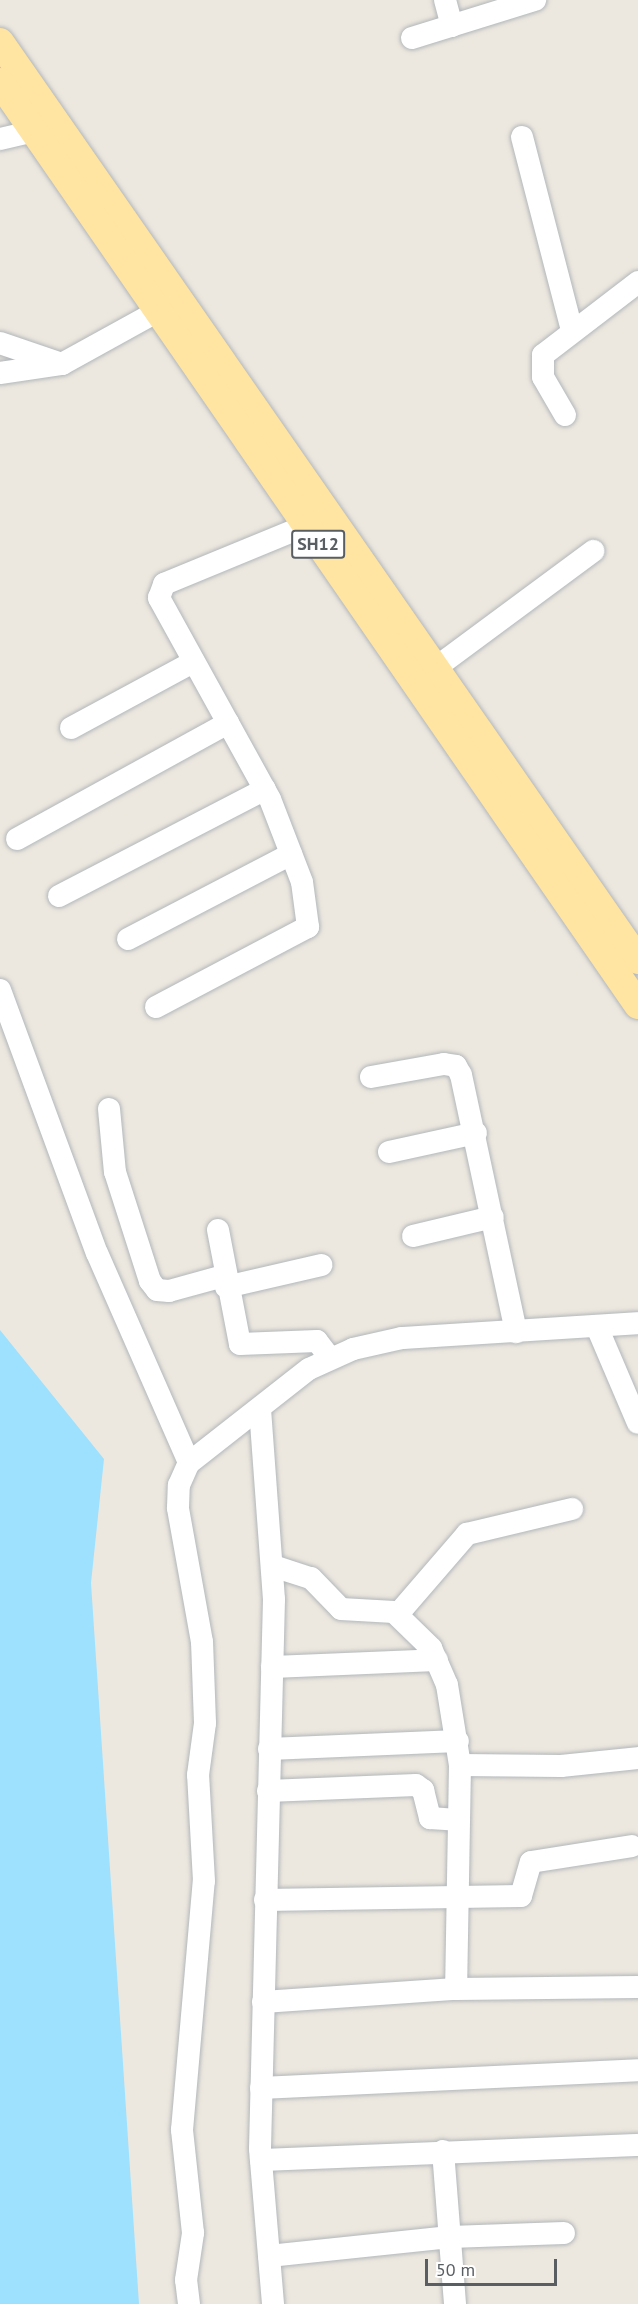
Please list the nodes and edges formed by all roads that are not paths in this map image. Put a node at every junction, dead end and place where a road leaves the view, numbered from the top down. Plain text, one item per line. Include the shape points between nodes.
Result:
1 (445, 0) edge
2 (535, 0) edge
3 (452, 26) junction
4 (412, 38) dead end
5 (0, 42) edge
6 (0, 82) edge
7 (34, 131) junction
8 (522, 137) dead end
9 (0, 139) edge
10 (638, 282) edge
11 (158, 311) junction
12 (572, 330) junction
13 (0, 343) edge
14 (62, 364) junction
15 (0, 373) edge
16 (565, 415) dead end
17 (305, 526) junction
18 (593, 551) dead end
19 (193, 662) junction
20 (424, 676) junction
21 (228, 723) junction
22 (71, 728) dead end
23 (265, 789) junction
24 (16, 839) dead end
25 (291, 854) junction
26 (59, 896) dead end
27 (128, 939) dead end
28 (638, 960) edge
29 (0, 990) edge
30 (638, 1005) edge
31 (156, 1007) dead end
32 (371, 1077) dead end
33 (109, 1109) dead end
34 (476, 1133) junction
35 (389, 1152) dead end
36 (493, 1217) junction
37 (218, 1230) dead end
38 (413, 1236) dead end
39 (321, 1265) dead end
40 (225, 1282) junction
41 (638, 1323) edge
42 (597, 1327) junction
43 (516, 1332) junction
44 (329, 1358) junction
45 (260, 1409) junction
46 (638, 1423) edge
47 (189, 1463) junction
48 (572, 1509) dead end
49 (273, 1566) junction
50 (398, 1614) junction
51 (437, 1660) junction
52 (272, 1667) junction
53 (458, 1741) junction
54 (269, 1749) junction
55 (638, 1758) edge
56 (460, 1765) junction
57 (268, 1791) junction
58 (457, 1820) junction
59 (632, 1846) dead end
60 (462, 1898) junction
61 (265, 1899) junction
62 (638, 1987) edge
63 (456, 1989) junction
64 (262, 2002) junction
65 (638, 2070) edge
66 (261, 2088) junction
67 (638, 2145) edge
68 (443, 2151) junction
69 (261, 2160) junction
70 (564, 2233) dead end
71 (450, 2236) junction
72 (269, 2256) junction
73 (189, 2304) edge
74 (273, 2304) edge
75 (455, 2304) edge

1 - 3 street
2 - 3 street
3 - 4 street
5 - 20 main road
6 - 7 main road, SH12
7 - 9 street
7 - 11 main road, SH12
8 - 12 street
10 - 12 street
11 - 14 street
11 - 17 main road, SH12
12 - 16 street via 543,355 540,367
13 - 14 street
14 - 15 street
17 - 19 street via 164,584 159,598
17 - 20 main road, SH12
18 - 20 street
19 - 21 street
19 - 22 street
20 - 28 main road
20 - 30 main road, SH12
21 - 23 street
21 - 24 street
23 - 25 street
23 - 26 street
25 - 27 street
25 - 31 street via 308,927
29 - 47 street via 97,1253
32 - 34 street via 456,1066
33 - 40 street via 115,1172 150,1281 157,1290
34 - 35 street
34 - 36 street
36 - 38 street
36 - 43 street
37 - 40 street
39 - 40 street
40 - 44 street via 240,1344 317,1341
41 - 42 street
42 - 43 street
42 - 46 street
43 - 44 street via 402,1338
44 - 45 street
45 - 47 street via 208,1443
45 - 49 street
47 - 73 street via 179,1485 178,1508 202,1642 205,1723 198,1775 204,1881 182,2130 193,2234 186,2280
48 - 50 street via 467,1534
49 - 50 street via 311,1578 341,1609
49 - 52 street
50 - 51 street via 409,1621
51 - 52 street
51 - 53 street
52 - 54 street
53 - 54 street
53 - 56 street
54 - 57 street
55 - 56 street via 561,1766
56 - 58 street
57 - 58 street via 417,1785 430,1818
57 - 61 street
58 - 60 street
59 - 60 street via 531,1862 521,1896
60 - 61 street
60 - 63 street
61 - 64 street
62 - 63 street
63 - 64 street
64 - 66 street
65 - 66 street
66 - 69 street
67 - 68 street
68 - 69 street
68 - 71 street
69 - 72 street
70 - 71 street
71 - 72 street
71 - 75 street
72 - 74 street

